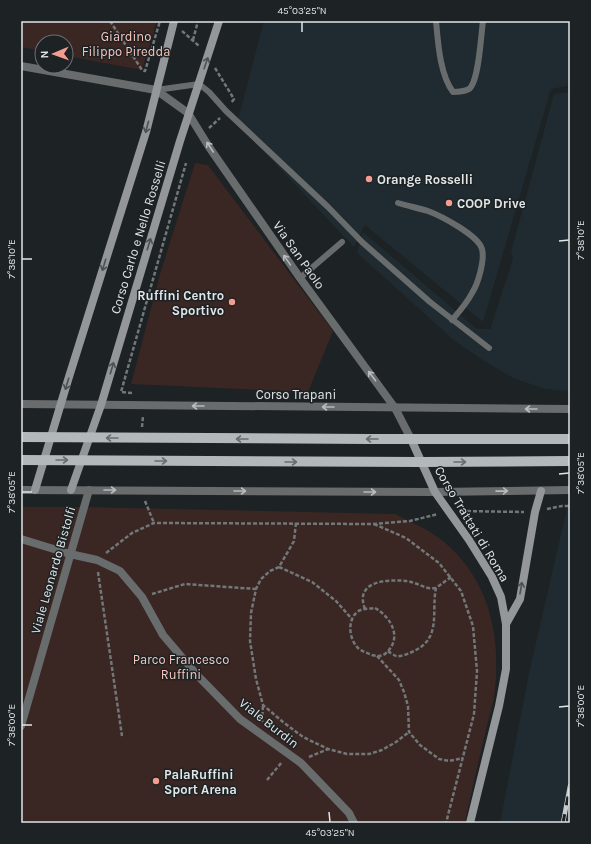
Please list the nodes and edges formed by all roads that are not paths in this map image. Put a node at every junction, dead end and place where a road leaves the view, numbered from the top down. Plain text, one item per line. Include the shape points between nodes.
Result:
1 (220, 21) edge
2 (436, 21) edge
3 (482, 21) edge
4 (174, 22) edge
5 (21, 66) edge
6 (199, 84) junction
7 (156, 90) junction
8 (188, 113) junction
9 (398, 203) dead end
10 (342, 242) dead end
11 (300, 278) junction
12 (452, 320) junction
13 (489, 348) dead end
14 (21, 404) edge
15 (60, 405) junction
16 (100, 405) junction
17 (395, 408) junction
18 (570, 409) edge
19 (21, 437) edge
20 (51, 438) junction
21 (89, 438) junction
22 (570, 439) edge
23 (411, 440) junction
24 (21, 460) edge
25 (44, 460) junction
26 (80, 461) junction
27 (570, 461) edge
28 (421, 462) junction
29 (21, 490) edge
30 (35, 490) junction
31 (71, 490) junction
32 (88, 490) junction
33 (570, 490) edge
34 (541, 491) junction
35 (435, 492) junction
36 (21, 539) edge
37 (70, 554) junction
38 (506, 624) junction
39 (21, 726) edge
40 (354, 823) edge
41 (470, 823) edge

6 -> 1 street, Corso Carlo e Nello Rosselli
2 - 3 lane via 447,84 453,92 468,90 474,82
4 - 7 street, Corso Carlo e Nello Rosselli
5 - 7 street
6 - 7 lane
6 - 8 street, Corso Carlo e Nello Rosselli
6 - 12 lane via 362,242
7 - 8 street
7 -> 15 street, Corso Carlo e Nello Rosselli via 146,132
11 -> 8 street, Via San Paolo
16 -> 8 street, Corso Carlo e Nello Rosselli
9 - 12 lane via 429,212 454,224 470,234 482,248 480,271 473,293
10 - 11 lane
17 -> 11 street, Via San Paolo
12 - 13 lane
14 - 15 street, Corso Trapani
15 - 16 street, Corso Trapani
15 - 20 street, Corso Carlo e Nello Rosselli
17 -> 16 street, Corso Trapani
16 - 21 street, Corso Carlo e Nello Rosselli
18 -> 17 street, Corso Trapani
17 - 23 street, Corso Trattati di Roma
19 - 20 main road
20 - 21 main road
20 - 25 street, Corso Carlo e Nello Rosselli
23 -> 21 main road
21 - 26 street, Corso Carlo e Nello Rosselli
22 - 23 main road
23 - 28 street, Corso Trattati di Roma
24 - 25 main road
25 -> 26 main road
25 - 30 street, Corso Carlo e Nello Rosselli
26 -> 28 main road
26 - 31 street, Corso Carlo e Nello Rosselli
28 -> 27 main road
28 - 35 street, Corso Trattati di Roma
29 - 30 street
30 - 31 street
31 - 32 street
32 -> 35 street
32 - 37 street, Viale Leonardo Bistolfi
33 - 34 street
35 -> 34 street
38 -> 34 street via 520,599
35 - 38 street, Corso Trattati di Roma via 492,577 501,596
36 - 37 street, Viale Burdin
37 - 39 street, Viale Leonardo Bistolfi
37 - 40 street, Viale Burdin via 97,560 120,571 142,597 163,635 187,663 240,719 301,763 349,813
38 - 41 street, Corso Trattati di Roma via 505,676

